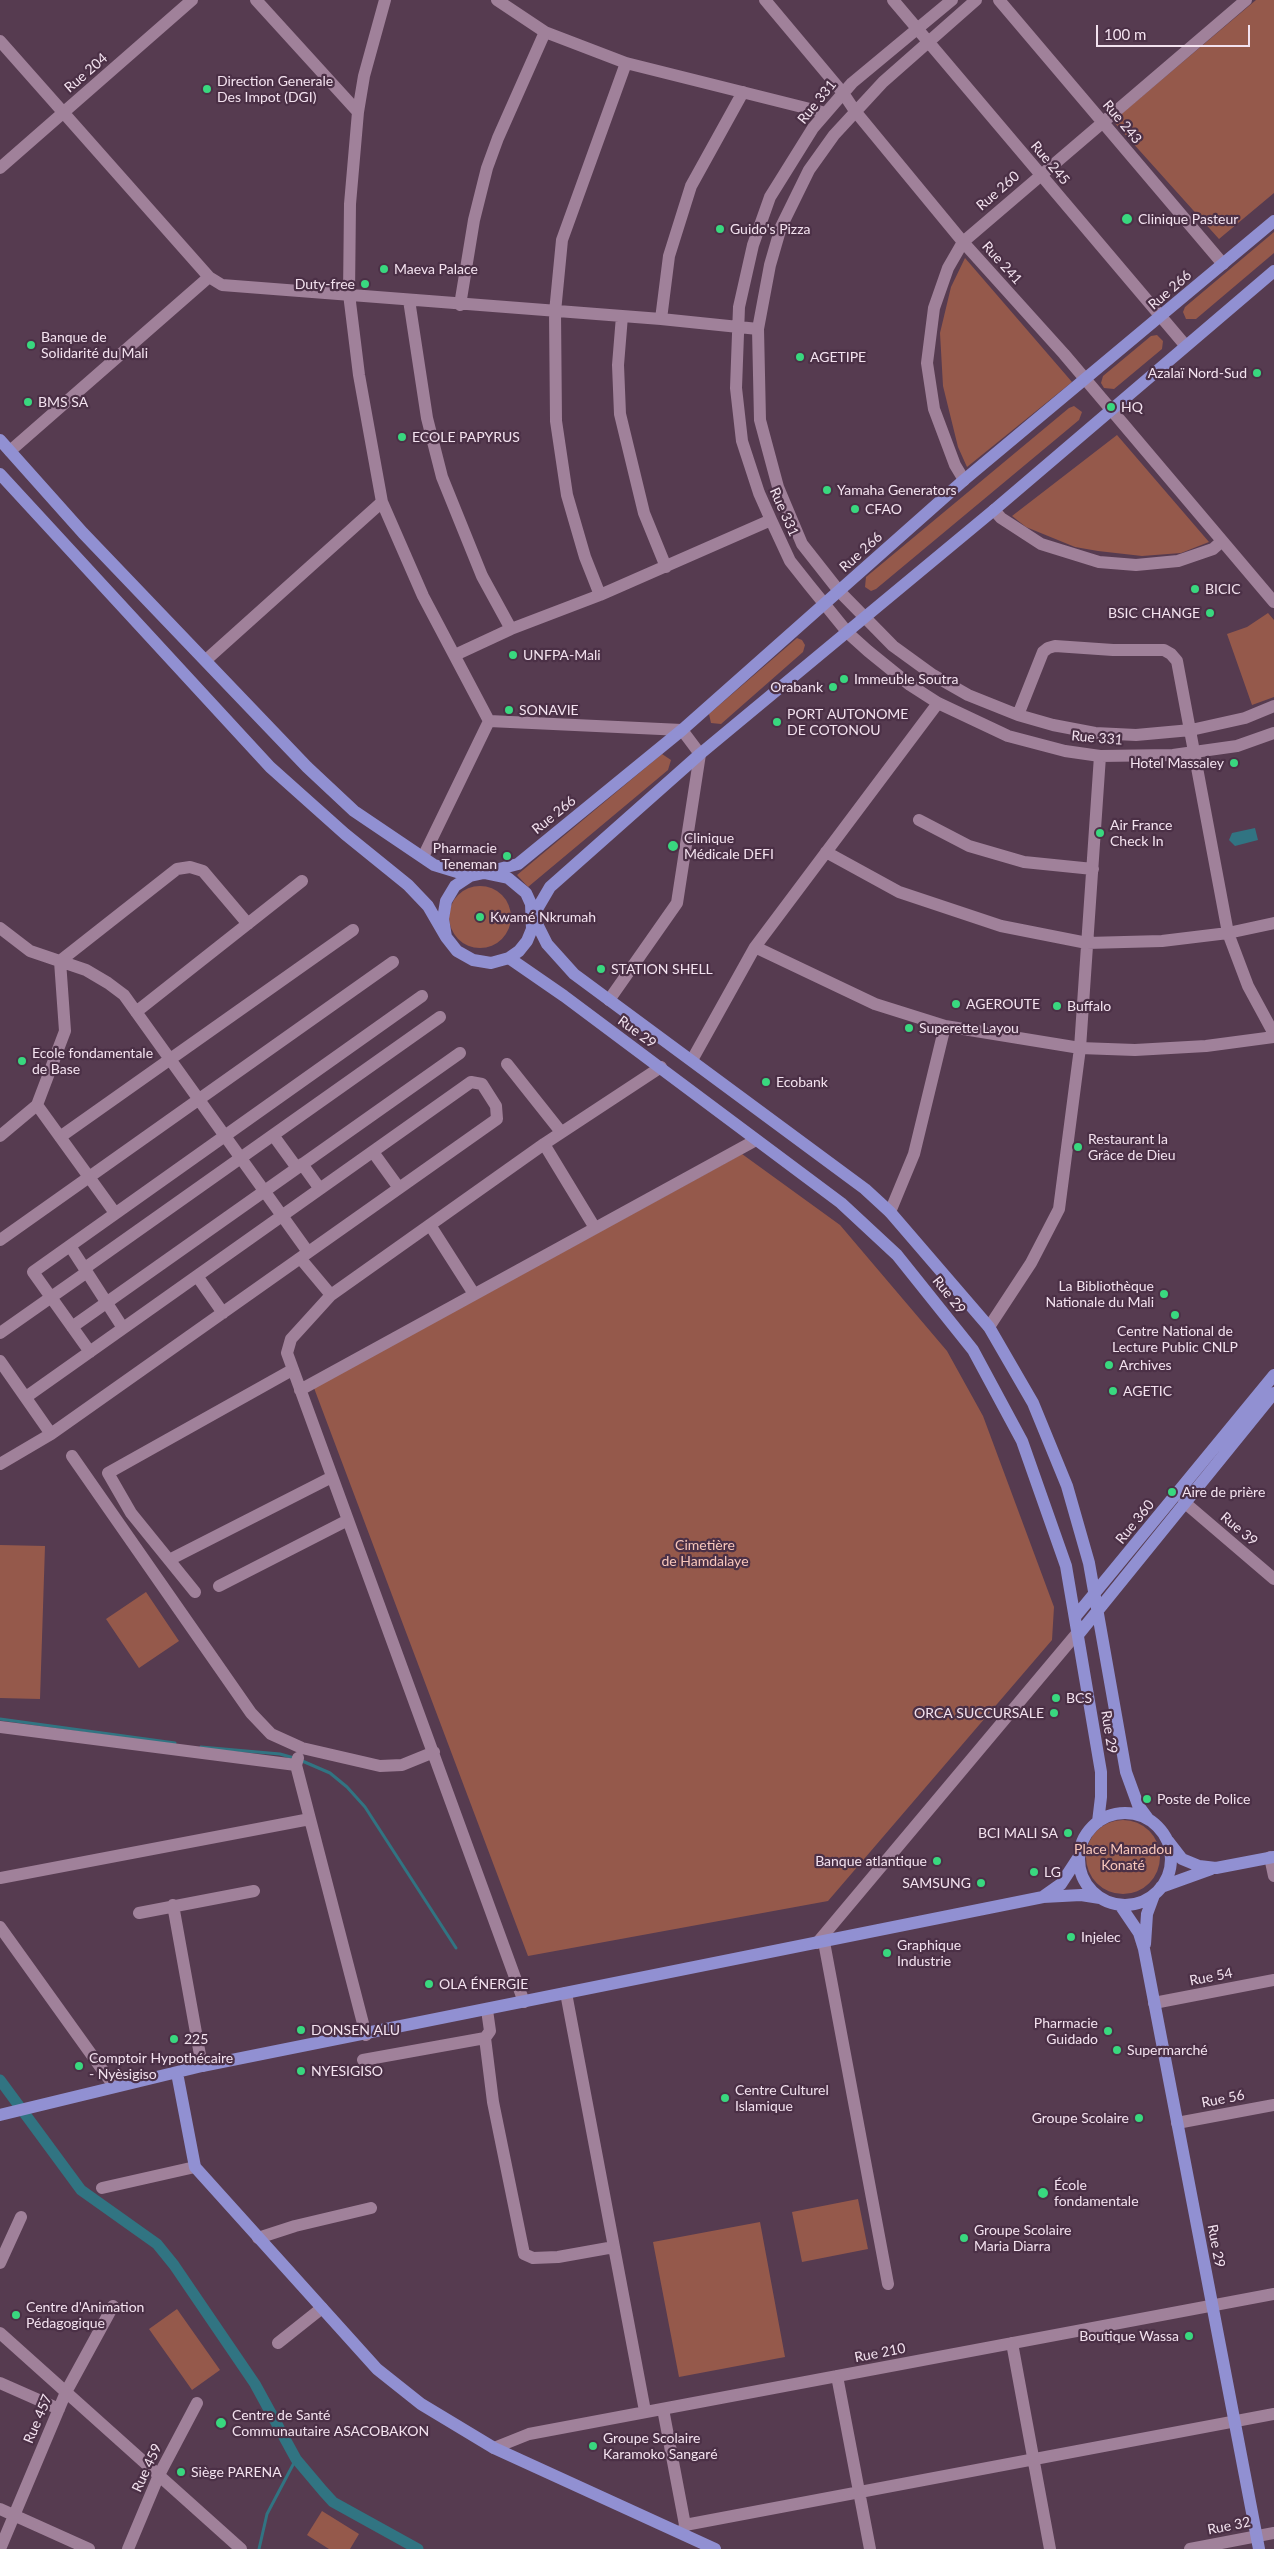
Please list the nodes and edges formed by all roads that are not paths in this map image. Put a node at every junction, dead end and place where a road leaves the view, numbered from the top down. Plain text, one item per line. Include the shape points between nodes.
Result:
1 (192, 0) edge
2 (256, 0) edge
3 (385, 0) edge
4 (497, 0) edge
5 (764, 0) edge
6 (893, 0) edge
7 (952, 0) edge
8 (976, 0) edge
9 (999, 0) edge
10 (1246, 0) edge
11 (918, 29) junction
12 (545, 32) junction
13 (0, 41) edge
14 (927, 41) junction
15 (626, 63) junction
16 (743, 92) junction
17 (843, 93) junction
18 (855, 111) junction
19 (358, 112) junction
20 (63, 113) junction
21 (826, 113) junction
22 (1101, 121) junction
23 (0, 168) edge
24 (1041, 174) junction
25 (1274, 221) edge
26 (963, 242) junction
27 (1223, 264) junction
28 (1274, 271) edge
29 (209, 277) junction
30 (349, 294) junction
31 (409, 300) junction
32 (460, 305) junction
33 (554, 312) junction
34 (622, 316) junction
35 (1163, 316) junction
36 (661, 319) junction
37 (738, 326) junction
38 (758, 329) junction
39 (1185, 345) junction
40 (1084, 381) junction
41 (1110, 409) junction
42 (0, 440) edge
43 (10, 451) junction
44 (0, 474) edge
45 (964, 480) junction
46 (382, 502) junction
47 (994, 510) junction
48 (771, 520) junction
49 (1222, 541) junction
50 (666, 567) junction
51 (839, 592) junction
52 (600, 595) junction
53 (1274, 602) edge
54 (825, 604) junction
55 (864, 618) junction
56 (511, 629) junction
57 (848, 632) junction
58 (455, 654) junction
59 (206, 660) junction
60 (938, 703) junction
61 (1274, 706) edge
62 (1018, 715) junction
63 (489, 721) junction
64 (682, 730) junction
65 (1191, 730) junction
66 (1274, 733) edge
67 (1195, 752) junction
68 (700, 754) junction
69 (1100, 756) junction
70 (919, 820) dead end
71 (826, 852) junction
72 (423, 857) junction
73 (1093, 869) junction
74 (484, 873) junction
75 (470, 876) junction
76 (302, 881) dead end
77 (533, 916) junction
78 (1274, 923) edge
79 (248, 924) junction
80 (0, 928) edge
81 (353, 930) dead end
82 (1228, 933) junction
83 (446, 936) junction
84 (1087, 943) junction
85 (755, 947) junction
86 (509, 958) junction
87 (60, 961) junction
88 (394, 962) dead end
89 (422, 996) dead end
90 (609, 1000) junction
91 (136, 1012) junction
92 (440, 1017) dead end
93 (946, 1026) junction
94 (1274, 1036) edge
95 (1080, 1048) junction
96 (460, 1053) dead end
97 (170, 1059) junction
98 (692, 1060) junction
99 (507, 1064) dead end
100 (661, 1067) junction
101 (199, 1099) junction
102 (37, 1105) junction
103 (561, 1132) junction
104 (273, 1135) junction
105 (0, 1136) edge
106 (225, 1136) junction
107 (60, 1137) junction
108 (756, 1140) junction
109 (544, 1144) junction
110 (373, 1152) junction
111 (241, 1158) junction
112 (300, 1166) junction
113 (89, 1177) junction
114 (399, 1188) junction
115 (320, 1189) junction
116 (265, 1191) junction
117 (890, 1212) junction
118 (115, 1214) junction
119 (282, 1216) junction
120 (430, 1225) junction
121 (595, 1228) junction
122 (0, 1240) edge
123 (70, 1246) junction
124 (304, 1255) junction
125 (86, 1270) junction
126 (197, 1276) junction
127 (474, 1294) junction
128 (331, 1295) junction
129 (51, 1297) junction
130 (107, 1302) junction
131 (223, 1313) junction
132 (72, 1327) junction
133 (989, 1327) junction
134 (123, 1328) junction
135 (0, 1333) edge
136 (90, 1352) junction
137 (0, 1361) edge
138 (292, 1370) junction
139 (1274, 1375) edge
140 (300, 1390) junction
141 (1274, 1392) edge
142 (26, 1397) junction
143 (51, 1434) junction
144 (72, 1456) dead end
145 (0, 1464) edge
146 (332, 1477) junction
147 (1184, 1502) junction
148 (348, 1520) junction
149 (169, 1560) junction
150 (1274, 1579) edge
151 (219, 1586) dead end
152 (195, 1592) dead end
153 (1096, 1595) junction
154 (1097, 1610) junction
155 (1076, 1617) junction
156 (1078, 1633) junction
157 (0, 1727) edge
158 (302, 1748) junction
159 (434, 1752) junction
160 (296, 1765) junction
161 (310, 1819) junction
162 (1149, 1820) junction
163 (1098, 1822) junction
164 (1166, 1840) junction
165 (1272, 1857) edge
166 (1078, 1858) junction
167 (1216, 1868) junction
168 (1274, 1876) edge
169 (0, 1878) edge
170 (254, 1891) dead end
171 (1158, 1891) junction
172 (1042, 1897) junction
173 (1100, 1898) junction
174 (173, 1905) junction
175 (1120, 1905) junction
176 (139, 1913) dead end
177 (0, 1928) edge
178 (820, 1942) junction
179 (1144, 1949) junction
180 (1274, 1980) edge
181 (566, 1993) junction
182 (524, 2002) junction
183 (1154, 2003) junction
184 (487, 2010) junction
185 (366, 2035) junction
186 (485, 2038) junction
187 (363, 2060) dead end
188 (202, 2066) junction
189 (177, 2073) junction
190 (114, 2086) junction
191 (1274, 2105) edge
192 (0, 2115) edge
193 (1177, 2123) junction
194 (195, 2167) junction
195 (102, 2188) dead end
196 (371, 2208) dead end
197 (21, 2217) dead end
198 (258, 2238) junction
199 (614, 2247) junction
200 (0, 2264) edge
201 (888, 2284) dead end
202 (1274, 2294) edge
203 (1212, 2305) junction
204 (113, 2306) dead end
205 (322, 2308) junction
206 (0, 2333) edge
207 (278, 2343) dead end
208 (1012, 2343) junction
209 (837, 2376) junction
210 (0, 2384) edge
211 (66, 2392) junction
212 (197, 2403) dead end
213 (59, 2409) junction
214 (663, 2409) junction
215 (645, 2412) junction
216 (1274, 2414) edge
217 (1235, 2422) junction
218 (494, 2448) junction
219 (1034, 2460) junction
220 (159, 2475) junction
221 (860, 2492) junction
222 (0, 2509) edge
223 (14, 2515) junction
224 (683, 2530) junction
225 (1274, 2533) edge
226 (1258, 2543) edge
227 (0, 2549) edge
228 (89, 2549) edge
229 (128, 2549) edge
230 (241, 2549) edge
231 (715, 2549) edge
232 (870, 2549) edge
233 (1050, 2549) edge
234 (1190, 2549) edge

1 - 20 street, Rue 204
2 - 19 street
3 - 19 street via 364,76
4 - 12 street
5 - 17 street, Rue 241
6 - 11 street, Rue 245
7 - 11 street, Rue 331
8 - 14 street, Rue 331
9 - 22 street, Rue 243
10 - 22 street, Rue 260
11 - 14 street, Rue 245
11 - 17 street, Rue 331
12 - 15 street
12 - 32 street via 487,168 474,220
13 - 20 street
14 - 18 street, Rue 331
14 - 24 street, Rue 245
15 - 16 street
15 - 33 street via 562,240
16 - 21 street
16 - 36 street via 691,186 669,256
17 - 18 street, Rue 241
17 - 21 street, Rue 331
18 - 26 street, Rue 241
18 - 38 street, Rue 331 via 808,170 781,227
19 - 30 street via 350,213
20 - 23 street, Rue 204
20 - 29 street
21 - 37 street, Rue 331 via 770,197 753,245
22 - 24 street, Rue 260
22 - 27 street, Rue 243
24 - 26 street, Rue 260
24 - 35 street, Rue 245
25 - 27 main road, Rue 266
26 - 40 street, Rue 241 via 1064,354
26 - 45 street, Rue 260 via 948,268 934,308 927,363 934,410 955,466
27 - 35 main road, Rue 266
28 - 39 main road
29 - 30 street via 222,285
29 - 43 street
30 - 31 street
30 - 46 street via 359,375
31 - 32 street
31 - 56 street via 428,418 442,477 482,576
32 - 33 street
33 - 34 street
33 - 52 street via 556,421 567,495 584,557
34 - 36 street
34 - 50 street via 618,366 620,414 644,513
35 - 39 street, Rue 245
35 - 40 main road, Rue 266
36 - 37 street
37 - 38 street
37 - 48 street, Rue 331 via 736,388 742,441
38 - 51 street, Rue 331 via 760,420 778,487 802,544
39 - 41 main road
40 - 41 street, Rue 241
40 - 45 main road, Rue 266
41 - 47 main road
41 - 49 street, Rue 241
42 - 43 main road
43 - 59 main road via 83,533
44 - 83 main road via 270,767 408,885 428,906
45 - 51 main road, Rue 266
46 - 58 street via 423,596
46 - 59 street
47 - 49 street via 1041,544 1099,562 1136,565 1178,561 1213,549
47 - 55 main road
48 - 50 street
48 - 54 street, Rue 331 via 790,561
49 - 53 street, Rue 241
50 - 52 street
51 - 54 main road, Rue 266
51 - 55 street, Rue 331
52 - 56 street
54 - 57 street, Rue 331
54 - 64 main road, Rue 266
55 - 57 main road
55 - 62 street, Rue 331 via 892,646 933,675 968,695
56 - 58 street
57 - 60 street, Rue 331 via 910,685
57 - 68 main road
58 - 63 street
59 - 72 main road via 307,767 354,811
60 - 69 street, Rue 331 via 1008,736 1065,751
60 - 71 street
61 - 65 street, Rue 331 via 1245,718
62 - 65 street, Rue 331 via 1095,733 1136,735
62 - 65 street via 1043,652 1048,648 1164,650 1177,661
63 - 64 street
63 - 72 street
64 - 68 street
64 - 74 main road, Rue 266 via 518,864
65 - 67 street
66 - 67 street, Rue 331 via 1237,746
67 - 69 street, Rue 331
67 - 82 street
68 - 77 main road via 550,887
68 - 90 street via 677,903
69 - 73 street
70 - 73 street via 969,846 1024,862
71 - 84 street via 899,892 1001,926
71 - 85 street
72 - 75 main road via 434,865
73 - 84 street
74 - 75 main road
74 - 77 main road via 508,878 518,884 531,904
75 - 83 main road via 455,886 446,901 442,919
76 - 79 street
77 - 86 main road via 527,940
77 - 90 main road via 547,944 574,974
78 - 82 street
79 - 87 street via 203,871 190,867 177,869
79 - 91 street
80 - 87 street via 30,951
81 - 97 street
82 - 84 street via 1162,941
82 - 94 street via 1248,986
83 - 86 main road via 457,951 473,960 491,963
84 - 95 street
85 - 93 street via 875,1004
85 - 98 street
86 - 100 main road, Rue 29
87 - 91 street via 86,970 108,983 124,995
87 - 102 street via 65,1030
88 - 101 street
89 - 106 street
90 - 98 main road
91 - 97 street
92 - 104 street
93 - 95 street
93 - 117 street via 914,1154
94 - 95 street via 1206,1046 1135,1050
95 - 133 street via 1059,1209 1031,1263
96 - 112 street
97 - 101 street
97 - 107 street
98 - 117 main road via 858,1183
99 - 103 street
100 - 103 street
100 - 108 main road, Rue 29
101 - 106 street
101 - 113 street
102 - 105 street
102 - 107 street
103 - 109 street
104 - 111 street
104 - 112 street
106 - 111 street
106 - 118 street
107 - 113 street
108 - 121 street
108 - 155 main road, Rue 29 via 841,1203 897,1255 973,1350 1022,1441 1066,1566
109 - 120 street
109 - 121 street
110 - 114 street
110 - 114 street via 471,1082 482,1084 496,1106 497,1119
110 - 115 street
111 - 116 street
111 - 125 street
112 - 115 street
112 - 116 street
113 - 118 street
113 - 122 street
114 - 124 street
115 - 119 street
116 - 119 street
116 - 130 street
117 - 133 main road
118 - 123 street
119 - 124 street
119 - 126 street
120 - 127 street
120 - 128 street
121 - 127 street
123 - 125 street
123 - 129 street via 33,1272
124 - 128 street
124 - 131 street
125 - 129 street
125 - 130 street
126 - 131 street
126 - 134 street
127 - 140 street
128 - 138 street via 291,1339 287,1353
129 - 132 street
129 - 135 street
130 - 132 street
130 - 134 street
131 - 143 street
132 - 136 street
133 - 153 main road via 1033,1403 1067,1486
134 - 136 street
136 - 142 street
137 - 142 street
138 - 140 street
138 - 149 street via 108,1473 131,1513
139 - 153 main road, Rue 360
140 - 146 street
141 - 147 main road
142 - 143 street
143 - 145 street
144 - 158 street via 251,1714 271,1734
146 - 148 street
146 - 149 street
147 - 150 street, Rue 39
147 - 154 main road
148 - 151 street
148 - 159 street
149 - 152 street
153 - 154 main road
153 - 155 main road, Rue 360
154 - 156 main road
154 - 162 main road via 1126,1772 1138,1806
155 - 156 main road, Rue 29
156 - 163 main road, Rue 29 via 1101,1772
156 - 178 street
157 - 160 street
158 - 159 street via 380,1766 402,1765
158 - 160 street
159 - 182 street
160 - 161 street
161 - 169 street
161 - 185 street
162 - 163 main road via 1123,1813
162 - 164 main road
163 - 166 main road via 1084,1838
164 - 167 main road via 1182,1859
164 - 171 main road via 1170,1864
165 - 167 main road
165 - 168 street
166 - 172 main road via 1061,1884
166 - 173 main road via 1088,1888
167 - 171 main road
170 - 174 street
171 - 175 main road via 1138,1903
171 - 179 main road, Rue 29 via 1147,1914
172 - 173 main road via 1081,1895
172 - 178 main road
173 - 175 main road
174 - 176 street
174 - 188 street
175 - 179 main road, Rue 29 via 1139,1933
177 - 190 street
178 - 181 main road
178 - 201 street
179 - 183 main road, Rue 29
180 - 183 street, Rue 54
181 - 182 main road
181 - 199 street
182 - 184 main road
183 - 193 main road, Rue 29
184 - 185 main road
184 - 186 street via 490,2031
185 - 188 main road
186 - 187 street
186 - 199 street via 493,2102 524,2254 533,2258 558,2257
188 - 189 main road
189 - 190 main road
189 - 194 main road
190 - 192 main road
191 - 193 street, Rue 56
193 - 203 main road, Rue 29
194 - 195 street
194 - 198 main road
196 - 198 street
197 - 200 street
198 - 205 main road
199 - 215 street
202 - 203 street, Rue 210
203 - 208 street, Rue 210
203 - 217 main road, Rue 29
204 - 211 street, Rue 457
205 - 207 street
205 - 218 main road via 377,2370 421,2404
206 - 211 street
208 - 209 street, Rue 210
208 - 219 street
209 - 214 street, Rue 210
209 - 221 street
210 - 213 street
211 - 213 street, Rue 457
211 - 220 street
212 - 220 street, Rue 459
213 - 223 street, Rue 457
214 - 215 street, Rue 210
214 - 224 street
215 - 218 street, Rue 210 via 529,2434
216 - 217 street
217 - 219 street
217 - 226 main road, Rue 29
218 - 224 main road
219 - 221 street
219 - 233 street
220 - 229 street, Rue 459
220 - 230 street
221 - 224 street
221 - 232 street
222 - 223 street
223 - 227 street, Rue 457
223 - 228 street
224 - 231 main road
225 - 226 street, Rue 32
226 - 234 street, Rue 32

